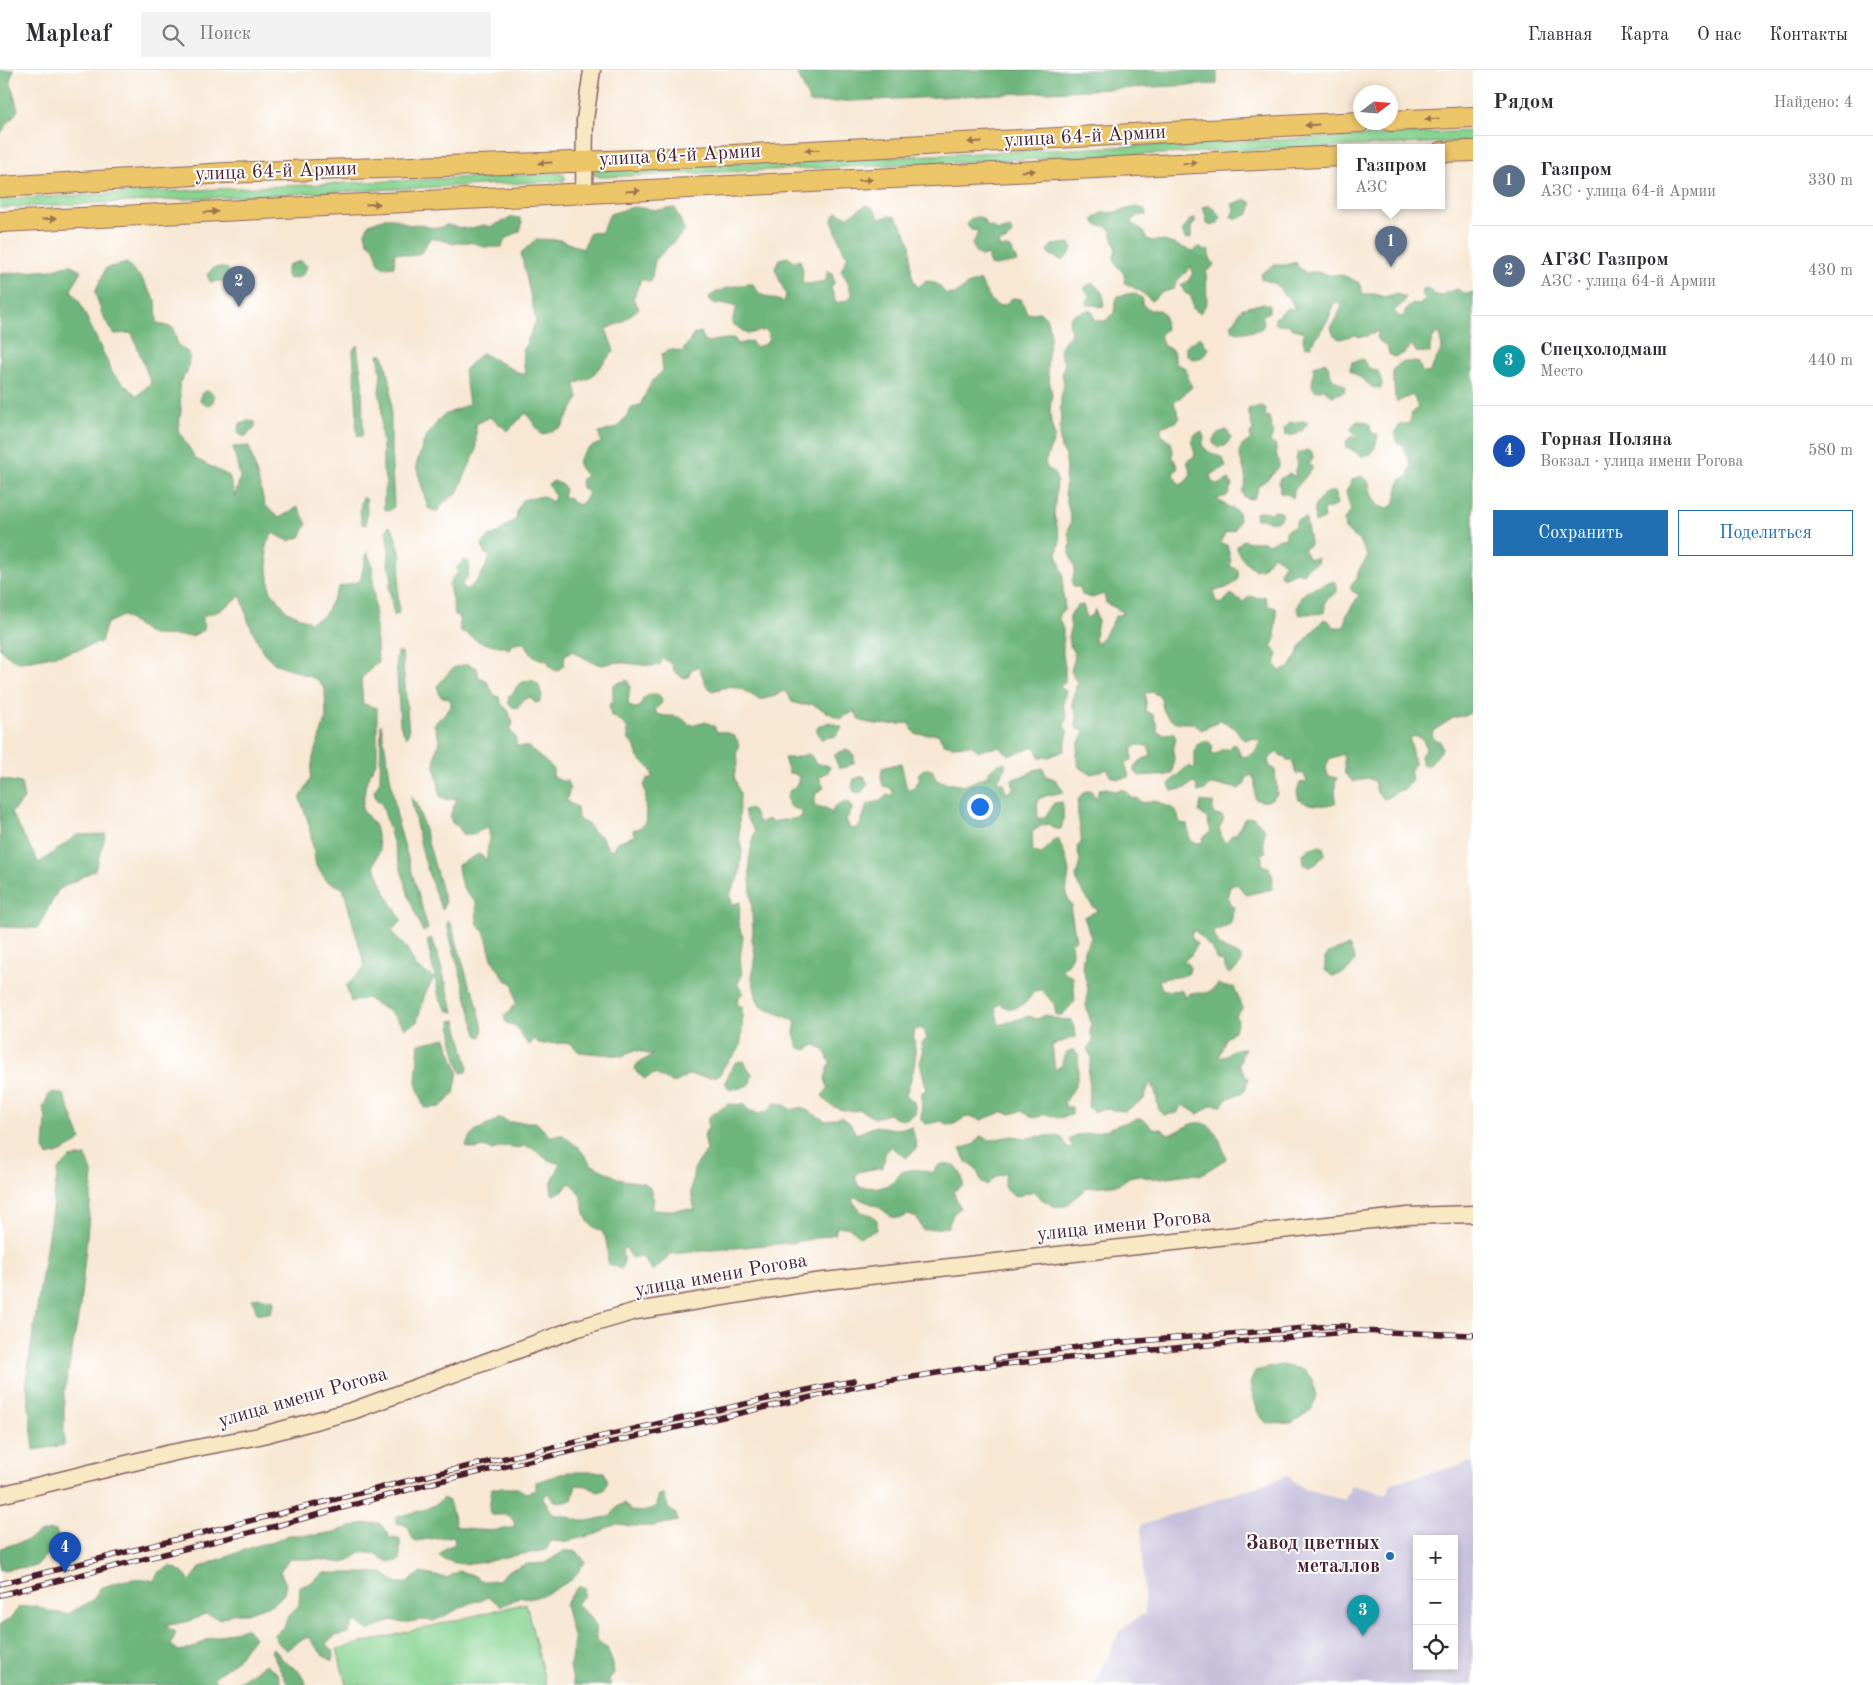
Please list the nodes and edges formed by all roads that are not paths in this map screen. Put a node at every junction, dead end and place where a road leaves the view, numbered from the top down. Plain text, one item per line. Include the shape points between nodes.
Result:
1 (592, 70) edge
2 (1473, 117) edge
3 (1398, 121) edge
4 (1353, 122) edge
5 (1473, 151) edge
6 (1445, 152) edge
7 (1337, 156) edge
8 (584, 161) junction
9 (0, 187) edge
10 (584, 194) junction
11 (0, 222) edge
12 (1473, 1214) edge
13 (0, 1494) edge

1 - 8 main road
2 -> 3 highway
4 -> 8 highway, улица 64-й Армии
5 - 6 highway
10 -> 7 highway, улица 64-й Армии
8 -> 9 highway, улица 64-й Армии via 226,173
8 - 10 main road
11 -> 10 highway, улица 64-й Армии
12 - 13 main road, улица имени Рогова via 1398,1217 815,1282 636,1311 352,1411 259,1436 171,1453

